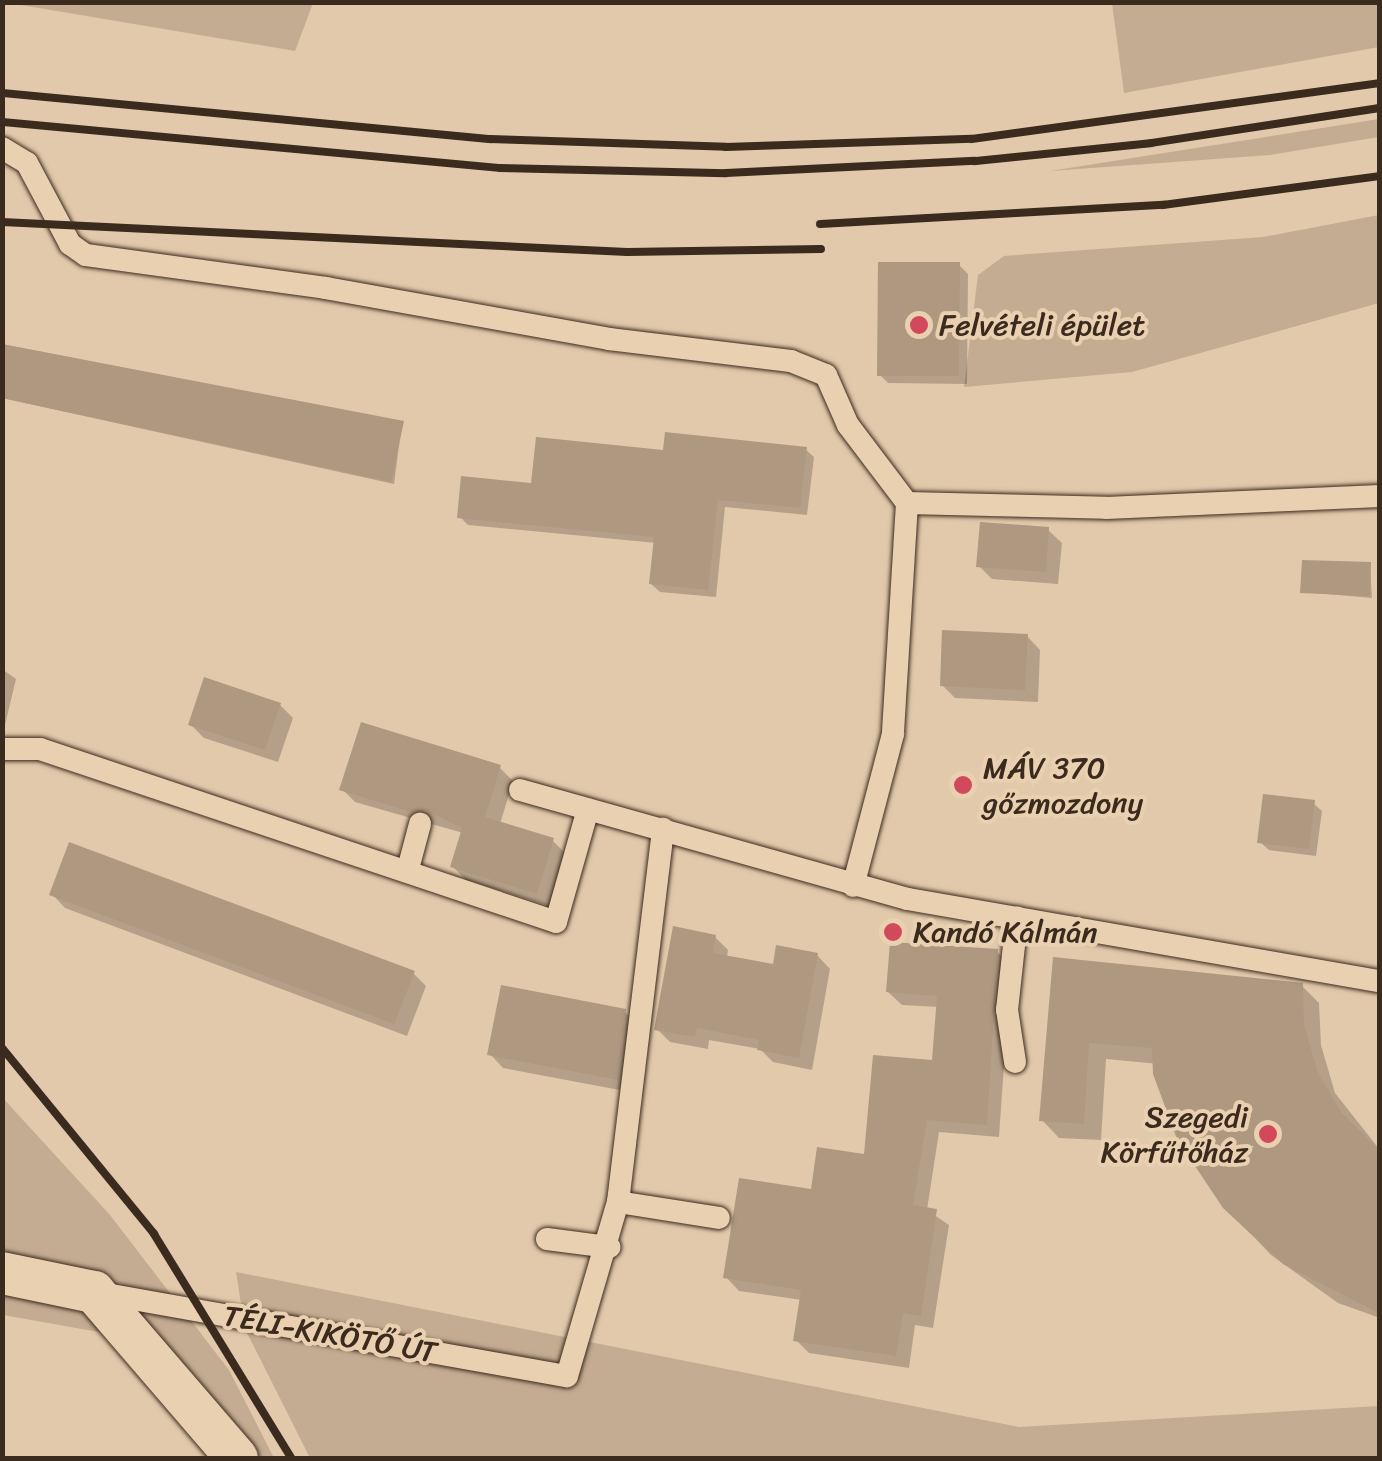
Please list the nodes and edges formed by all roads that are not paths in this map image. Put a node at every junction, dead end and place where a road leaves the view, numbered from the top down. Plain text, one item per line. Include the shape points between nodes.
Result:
1 (2, 148) edge
2 (1380, 496) edge
3 (907, 503) junction
4 (2, 748) edge
5 (520, 790) dead end
6 (588, 809) junction
7 (420, 824) dead end
8 (663, 829) junction
9 (408, 868) junction
10 (853, 886) junction
11 (1017, 918) junction
12 (1378, 980) edge
13 (1015, 1062) dead end
14 (618, 1202) junction
15 (719, 1218) dead end
16 (547, 1238) dead end
17 (609, 1247) junction
18 (2, 1273) edge
19 (94, 1292) junction
20 (237, 1458) edge

1 - 3 lane via 27,163 70,244 86,256 811,366 832,380 848,425
2 - 3 lane via 1106,508
3 - 10 lane via 893,734
4 - 9 lane via 40,749
5 - 6 lane
6 - 8 lane
6 - 9 lane via 556,922
7 - 9 lane
8 - 10 lane
8 - 14 lane
10 - 11 lane
11 - 12 lane
11 - 13 lane via 1006,1010
14 - 15 lane
14 - 17 lane
16 - 17 lane
17 - 19 lane, TÉLI-KIKÖTŐ ÚT via 567,1376
18 - 19 street, TÉLI-KIKÖTŐ ÚT
19 - 20 street

